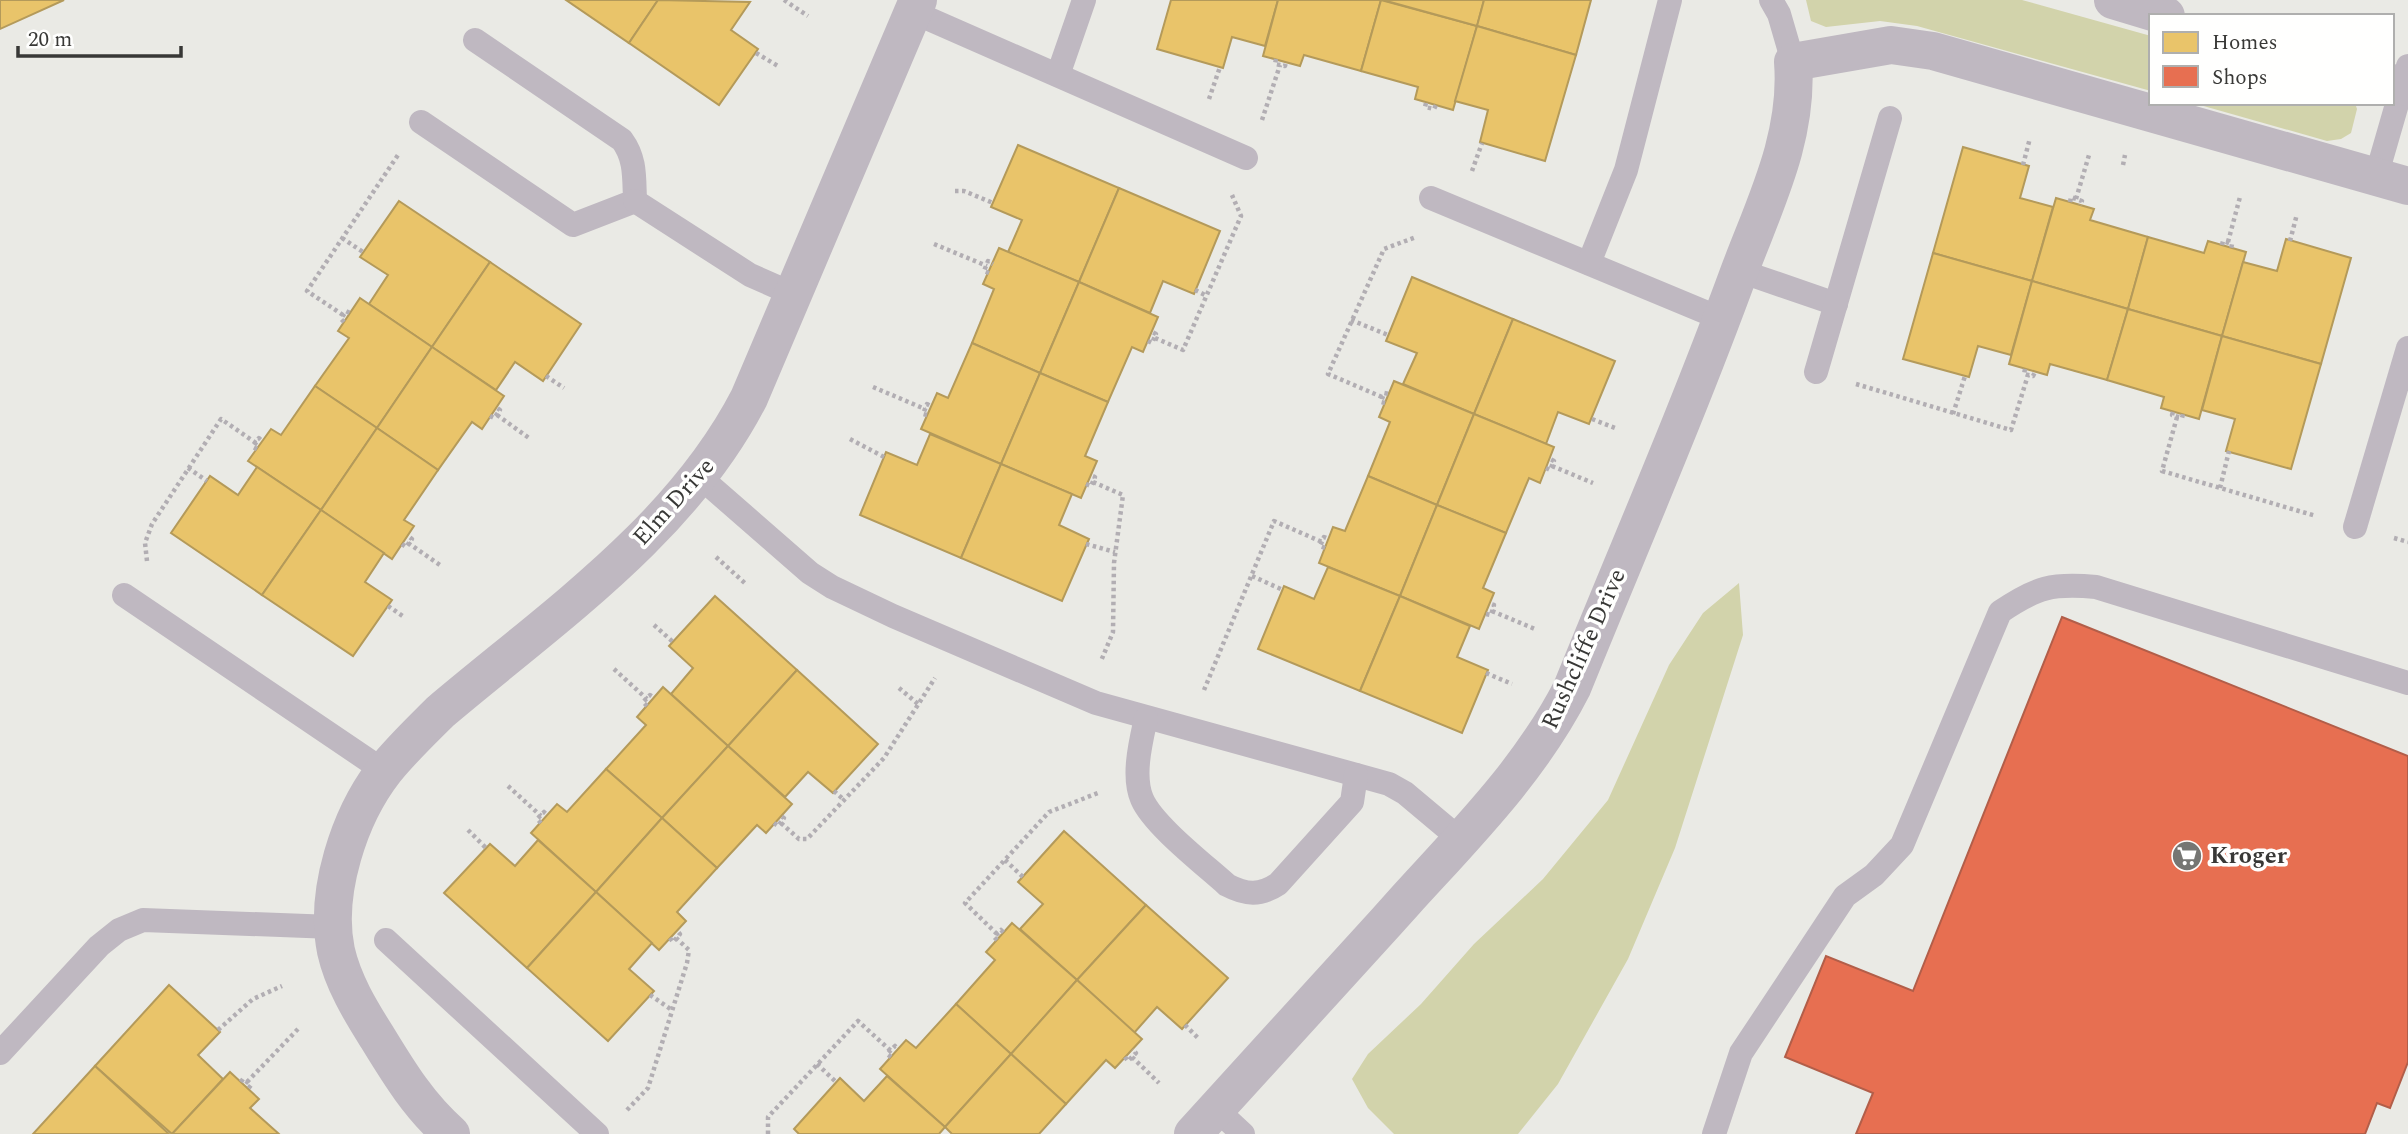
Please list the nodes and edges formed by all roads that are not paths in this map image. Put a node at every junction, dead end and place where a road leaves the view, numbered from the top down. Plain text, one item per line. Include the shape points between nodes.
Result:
1 (1084, 0) edge
2 (1670, 0) edge
3 (1772, 0) edge
4 (2113, 0) edge
5 (915, 6) edge
6 (2159, 14) edge
7 (475, 40) dead end
8 (1793, 62) junction
9 (1058, 75) junction
10 (2403, 80) edge
11 (1890, 118) dead end
12 (421, 122) dead end
13 (1246, 158) dead end
14 (2392, 181) edge
15 (1432, 198) dead end
16 (635, 201) junction
17 (1589, 263) junction
18 (1740, 271) junction
19 (793, 294) junction
20 (1836, 304) junction
21 (1722, 319) junction
22 (2408, 348) edge
23 (1815, 372) dead end
24 (700, 477) junction
25 (2355, 527) dead end
26 (124, 594) dead end
27 (2408, 683) edge
28 (1146, 718) junction
29 (384, 771) junction
30 (1356, 775) junction
31 (1461, 840) junction
32 (333, 927) junction
33 (386, 940) dead end
34 (0, 1053) edge
35 (1217, 1126) edge
36 (451, 1134) edge
37 (597, 1134) edge
38 (1714, 1134) edge

1 - 9 lane
2 - 17 lane via 1626,170
3 - 8 lane
4 - 6 street
5 - 9 lane
5 - 19 street, Elm Drive
7 - 16 lane via 622,140 634,165
8 - 14 street via 1891,45 1933,51
8 - 18 street, Rushcliffe Drive via 1795,94 1784,153
9 - 13 lane
10 - 14 lane
11 - 20 lane
12 - 16 lane via 573,225
15 - 17 lane
16 - 19 lane via 750,275
17 - 21 lane
18 - 20 lane
18 - 21 street, Rushcliffe Drive
19 - 24 street, Elm Drive via 743,409
20 - 23 lane
21 - 31 street, Rushcliffe Drive via 1552,727
22 - 25 lane
24 - 28 lane via 832,587 1096,703
24 - 29 street, Elm Drive via 646,537 440,712
26 - 29 lane
27 - 38 lane via 2096,587 2060,584 2026,595 2000,612 1902,845 1874,875 1845,896 1741,1053
28 - 30 lane
28 - 30 lane via 1139,757 1142,799 1155,818 1239,891 1254,894 1278,884 1352,802
29 - 32 street, Elm Drive via 349,839 337,883
30 - 31 lane via 1405,793
31 - 35 street, Rushcliffe Drive
32 - 34 lane via 143,920 119,930 99,946
32 - 36 street, Elm Drive via 344,978 363,1014 408,1089
33 - 37 lane

